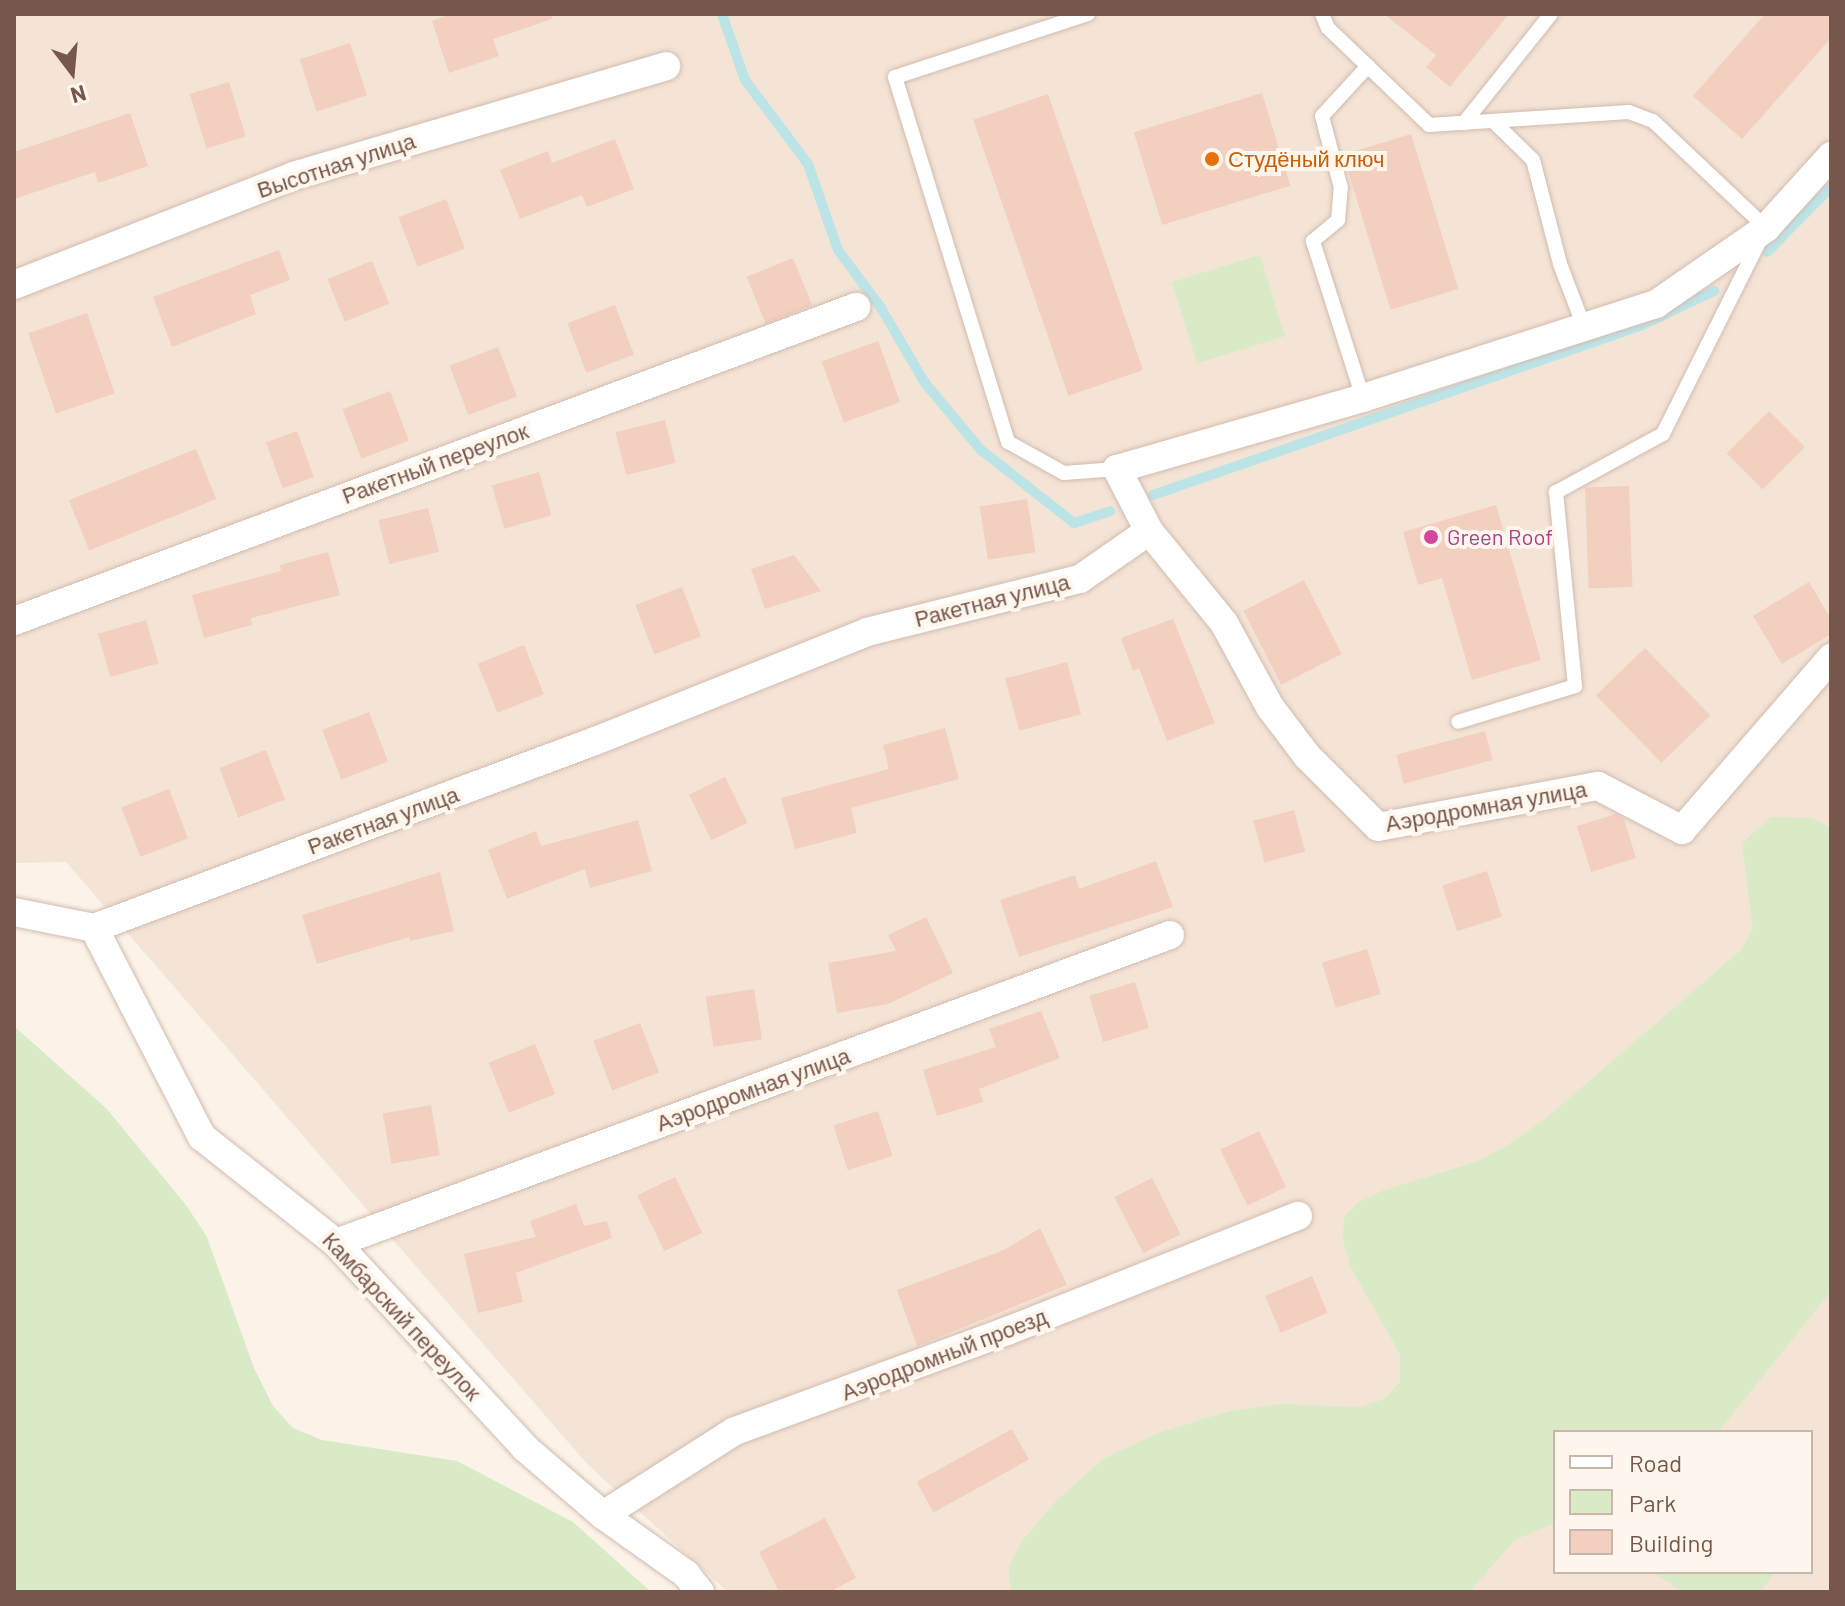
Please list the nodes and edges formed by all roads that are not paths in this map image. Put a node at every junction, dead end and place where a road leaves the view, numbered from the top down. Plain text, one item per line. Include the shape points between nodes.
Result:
1 (1088, 14) edge
2 (1322, 14) edge
3 (1551, 14) edge
4 (666, 66) dead end
5 (1368, 66) junction
6 (1494, 122) junction
7 (1464, 123) junction
8 (1831, 156) edge
9 (1766, 228) junction
10 (14, 285) edge
11 (856, 307) dead end
12 (1584, 327) junction
13 (1363, 398) junction
14 (1117, 469) junction
15 (1149, 531) junction
16 (14, 621) edge
17 (1831, 658) edge
18 (1458, 722) dead end
19 (14, 912) edge
20 (94, 928) junction
21 (1170, 935) dead end
22 (1298, 1216) dead end
23 (336, 1243) junction
24 (603, 1515) junction
25 (700, 1592) edge

1 - 14 lane via 895,77 1008,442 1064,473
2 - 5 lane via 1328,28
3 - 7 lane
4 - 10 street, Высотная улица via 293,176
5 - 7 lane via 1429,125
5 - 13 lane via 1322,116 1341,188 1338,220 1313,241
6 - 7 lane
6 - 9 lane via 1629,112 1653,121
6 - 12 lane via 1533,160 1560,264
8 - 9 street
9 - 12 street via 1656,304
9 - 18 lane via 1663,434 1556,492 1575,686
11 - 16 street, Ракетный переулок
12 - 13 street
13 - 14 street
14 - 15 street
15 - 17 street, Аэродромная улица via 1224,623 1270,707 1307,756 1378,827 1598,786 1682,830
15 - 20 street, Ракетная улица via 1080,579 867,632 595,741
19 - 20 street
20 - 23 street, Камбарский переулок via 202,1137
21 - 23 street, Аэродромная улица
22 - 24 street, Аэродромный проезд via 735,1431
23 - 24 street, Камбарский переулок via 525,1448
24 - 25 street, Камбарский переулок via 686,1574

